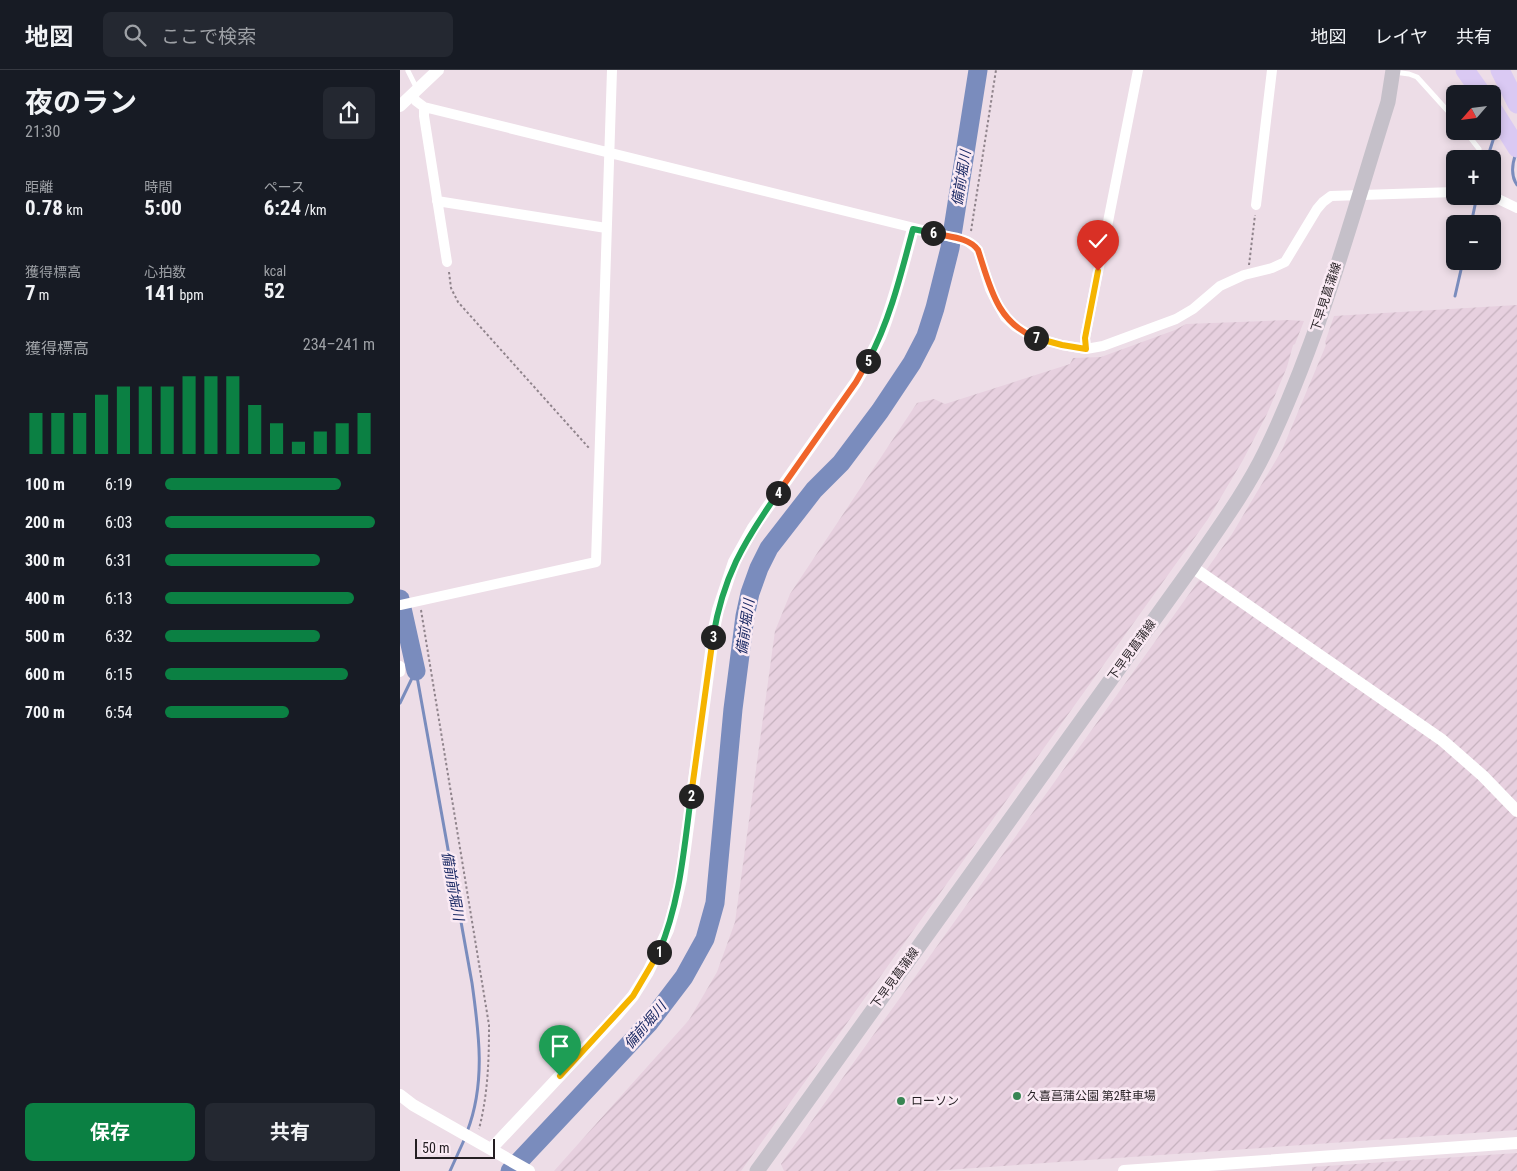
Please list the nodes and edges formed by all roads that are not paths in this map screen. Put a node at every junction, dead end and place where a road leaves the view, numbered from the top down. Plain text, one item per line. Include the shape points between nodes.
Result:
1 (438, 70) edge
2 (612, 70) edge
3 (1138, 70) edge
4 (1272, 70) edge
5 (1465, 70) edge
6 (1500, 70) edge
7 (408, 71) edge
8 (1393, 71) edge
9 (1476, 85) edge
10 (415, 92) junction
11 (1517, 104) edge
12 (400, 106) edge
13 (424, 108) junction
14 (1446, 109) edge
15 (1501, 122) edge
16 (1472, 140) edge
17 (1517, 148) edge
18 (1480, 149) dead end
19 (609, 154) junction
20 (1446, 192) edge
21 (1360, 194) junction
22 (1501, 200) edge
23 (437, 201) junction
24 (1256, 205) road end
25 (1517, 208) edge
26 (606, 228) junction
27 (919, 230) junction
28 (447, 262) road end
29 (1086, 349) junction
30 (1192, 567) junction
31 (400, 605) edge
32 (400, 666) edge
33 (400, 672) edge
34 (1517, 811) edge
35 (400, 1095) edge
36 (1517, 1144) edge
37 (496, 1152) junction
38 (530, 1171) edge
39 (757, 1171) edge
40 (1124, 1171) edge

1 - 10 street
2 - 19 street
3 - 29 street via 1085,338
4 - 24 street
5 - 9 highway
6 - 11 highway
7 - 10 lane
8 - 14 lane via 1417,77
8 - 21 main road, 下早見菖蒲線 via 1388,102
10 - 12 street
10 - 13 street via 416,101
13 - 19 street
13 - 23 street
15 - 17 highway
16 - 18 lane
19 - 26 street
19 - 27 street
20 - 21 street
21 - 29 street via 1326,198 1285,262 1220,286 1194,309 1176,319 1103,346
21 - 30 main road, 下早見菖蒲線 via 1310,347 1264,453
22 - 25 street
23 - 26 street
23 - 28 street
26 - 31 street via 596,562
27 - 29 street via 968,242 978,250 990,289 1005,317 1016,327 1042,340
27 - 37 street via 869,359 753,528 726,583 710,652 681,878 659,952 633,996
30 - 34 street via 1442,740
30 - 39 main road, 下早見菖蒲線
32 - 33 street
35 - 37 street
36 - 40 street
37 - 38 street

